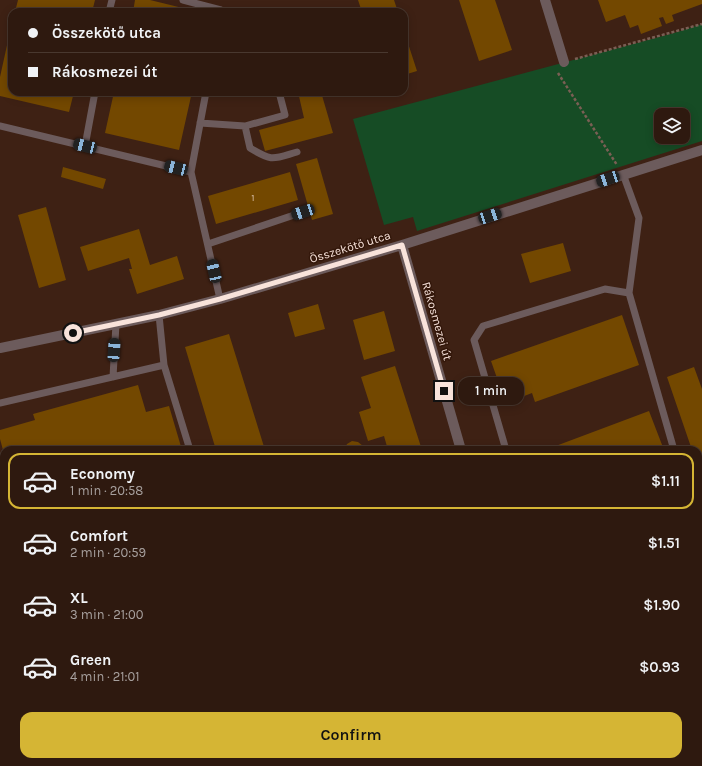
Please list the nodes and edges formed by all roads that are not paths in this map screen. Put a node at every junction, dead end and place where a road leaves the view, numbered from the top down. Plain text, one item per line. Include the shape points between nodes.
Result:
1 (184, 0) edge
2 (545, 0) edge
3 (214, 8) edge
4 (564, 62) road end
5 (94, 96) edge
6 (205, 96) edge
7 (279, 96) edge
8 (200, 124) junction
9 (0, 126) edge
10 (245, 126) junction
11 (85, 146) junction
12 (702, 150) edge
13 (297, 152) dead end
14 (191, 172) junction
15 (622, 174) junction
16 (303, 212) dead end
17 (208, 244) junction
18 (402, 245) junction
19 (628, 293) junction
20 (220, 299) junction
21 (159, 315) junction
22 (116, 324) junction
23 (0, 348) edge
24 (164, 365) junction
25 (113, 377) junction
26 (0, 403) edge
27 (189, 446) edge
28 (460, 446) edge
29 (505, 446) edge
30 (673, 446) edge

1 - 3 lane
2 - 4 street
5 - 11 lane
6 - 8 lane
7 - 10 lane via 285,115
8 - 10 lane
8 - 14 lane
9 - 11 lane
10 - 13 lane via 250,148 263,156 272,159
11 - 14 lane
12 - 15 street, Összekötő utca
14 - 17 lane
15 - 18 street, Összekötő utca
15 - 19 lane via 639,218
16 - 17 lane
17 - 20 lane
18 - 20 street, Összekötő utca
18 - 28 street, Rákosmezei út
19 - 29 lane via 605,289 483,326 474,340
19 - 30 lane
20 - 21 street, Összekötő utca
21 - 22 street, Összekötő utca
21 - 24 lane
22 - 23 street, Összekötő utca
22 - 25 lane
24 - 25 lane
24 - 27 lane
25 - 26 lane

